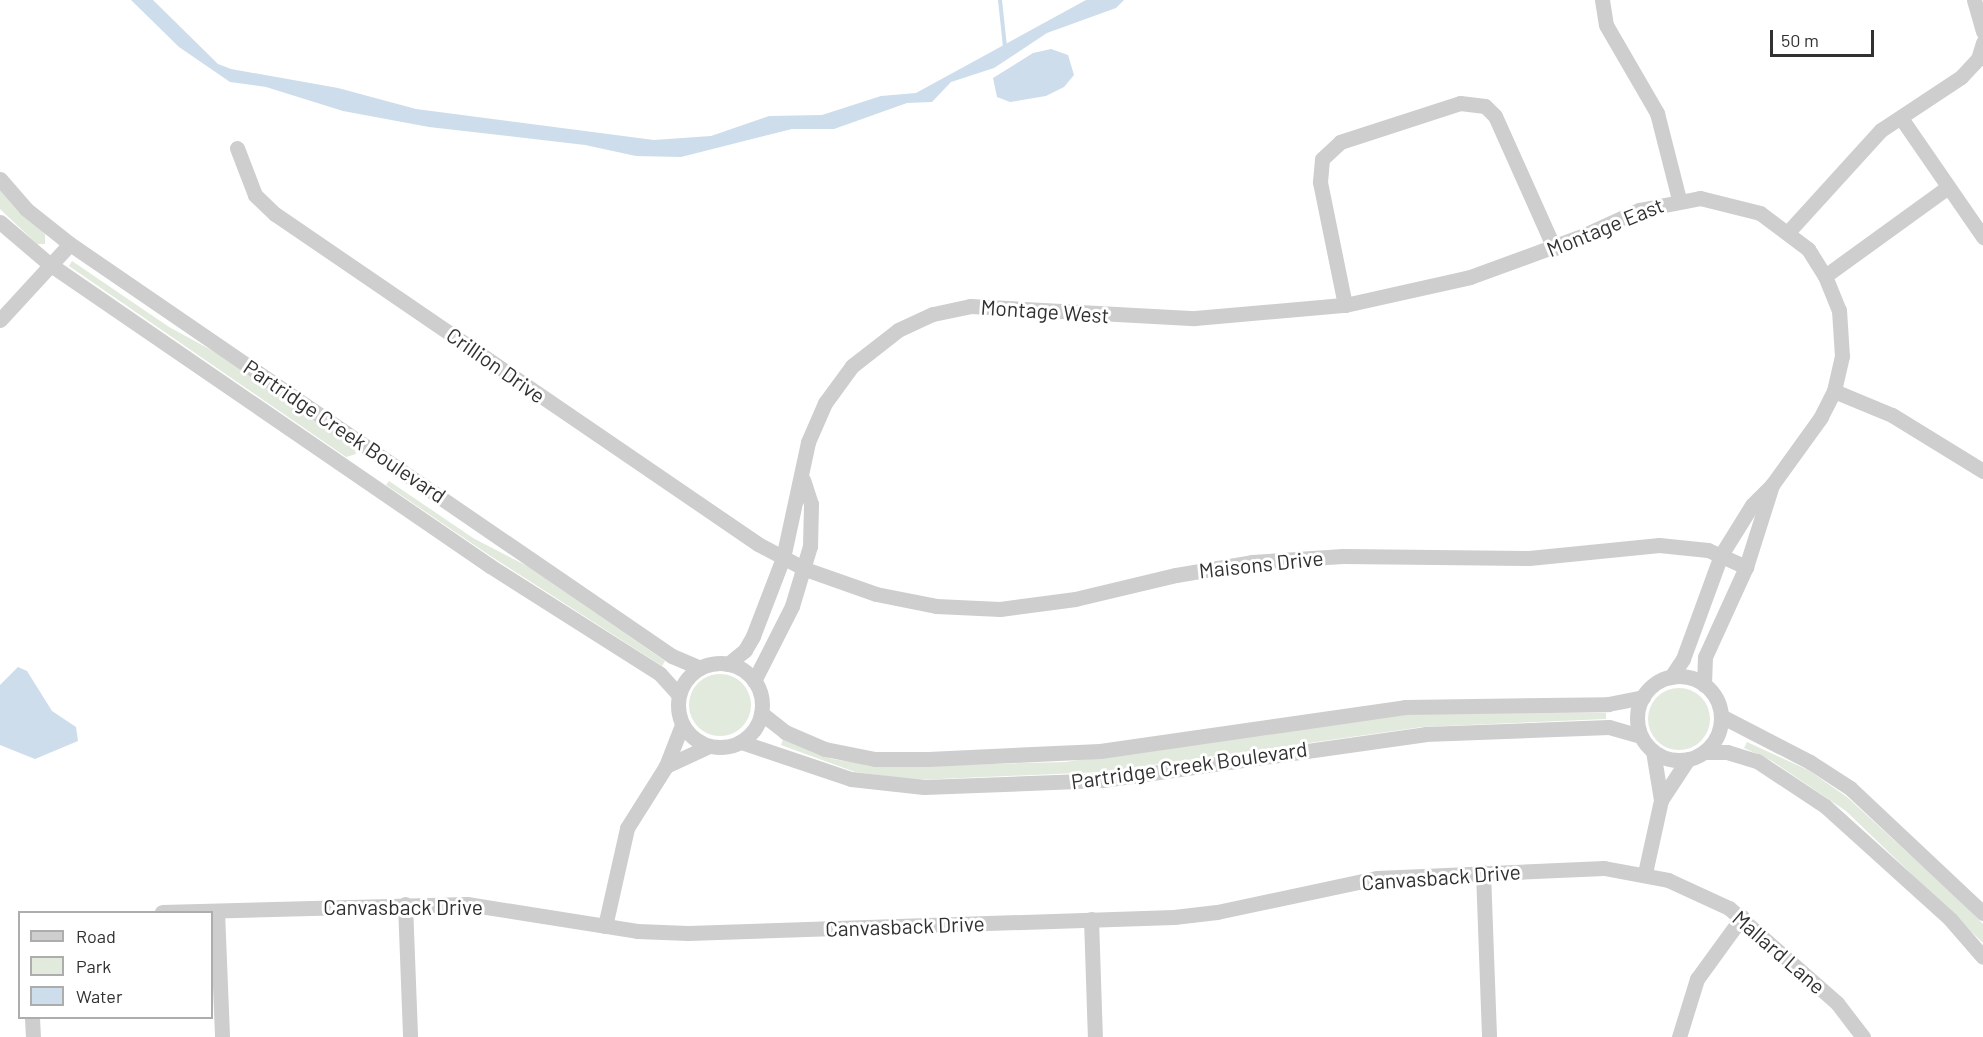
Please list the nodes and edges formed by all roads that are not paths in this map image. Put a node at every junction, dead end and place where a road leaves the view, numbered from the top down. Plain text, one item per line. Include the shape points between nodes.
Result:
1 (1602, 0) edge
2 (1974, 0) edge
3 (1983, 32) edge
4 (1983, 43) edge
5 (1900, 118) junction
6 (237, 148) dead end
7 (0, 178) edge
8 (1948, 187) junction
9 (1679, 199) junction
10 (0, 222) edge
11 (1789, 231) junction
12 (1983, 237) edge
13 (70, 244) junction
14 (1554, 248) junction
15 (48, 263) junction
16 (1825, 276) junction
17 (1345, 305) junction
18 (0, 320) edge
19 (1834, 392) junction
20 (1983, 471) edge
21 (803, 480) junction
22 (1772, 485) junction
23 (1722, 555) junction
24 (783, 558) junction
25 (1746, 567) junction
26 (805, 569) junction
27 (728, 664) junction
28 (700, 668) junction
29 (1671, 677) junction
30 (754, 681) junction
31 (1704, 685) junction
32 (679, 695) junction
33 (1643, 697) junction
34 (761, 713) junction
35 (1721, 716) junction
36 (682, 725) junction
37 (1641, 736) junction
38 (741, 742) junction
39 (709, 746) junction
40 (1653, 751) junction
41 (1704, 752) junction
42 (1688, 759) junction
43 (666, 766) junction
44 (1662, 800) junction
45 (1483, 872) junction
46 (1645, 873) junction
47 (405, 904) junction
48 (213, 911) edge
49 (217, 911) junction
50 (1983, 913) edge
51 (1742, 917) junction
52 (1091, 919) junction
53 (605, 926) junction
54 (1983, 957) edge
55 (32, 1019) edge
56 (33, 1037) edge
57 (222, 1037) edge
58 (410, 1037) edge
59 (1095, 1037) edge
60 (1489, 1037) edge
61 (1679, 1037) edge
62 (1863, 1037) edge

1 - 9 street via 1606,25 1657,113
2 - 3 street
4 - 5 street via 1978,59 1961,77
5 - 8 street
5 - 11 street via 1866,146
6 - 24 street, Crillion Drive via 255,195 275,214 690,499
7 - 13 street, Partridge Creek Boulevard via 26,209
8 - 12 street
8 - 16 street
9 - 11 street, Montage East via 1741,205
9 - 14 street, Montage East via 1638,210
10 - 15 street, Partridge Creek Boulevard
11 - 16 street, Montage East
13 - 15 street
13 - 28 street, Partridge Creek Boulevard via 672,656
14 - 17 street, Montage East via 1446,283
14 - 17 street via 1495,116 1485,106 1460,103 1340,142 1322,159 1320,182
15 - 18 street
15 - 32 street, Partridge Creek Boulevard via 490,566 651,668
16 - 19 street, Montage East via 1842,331
17 - 21 street, Montage West via 1226,317 1116,316 987,305 933,314 885,338 838,382 814,425
19 - 20 street via 1892,415
19 - 22 street, Montage East
21 - 24 street, Montage West
21 - 26 street, Montage West via 812,528
22 - 23 street, Montage East via 1752,505
22 - 25 street, Montage East
23 - 25 street, Maisons Drive
23 - 26 street, Maisons Drive via 1693,546 1659,544 1529,558 1312,557 1222,567 1067,601 999,609 898,599
23 - 29 street, Montage East via 1683,659
24 - 26 street, Maisons Drive
24 - 27 street, Montage West via 753,636 745,650
25 - 31 street, Montage East via 1705,657
26 - 30 street, Montage West via 784,625
27 - 28 street
27 - 30 street
28 - 32 street via 687,679
29 - 31 street via 1689,678
29 - 33 street via 1654,684
30 - 34 street
31 - 35 street via 1716,699
32 - 36 street
33 - 34 street, Partridge Creek Boulevard via 1608,704 1404,707 1100,751 910,760 825,749 785,732
33 - 37 street via 1637,717
34 - 38 street
35 - 41 street via 1718,732
35 - 50 street via 1810,762 1850,788
36 - 39 street via 693,738
36 - 43 street
37 - 38 street, Partridge Creek Boulevard via 1609,727 1416,735 1103,780 924,787 851,779
37 - 40 street
38 - 39 street
39 - 43 street
40 - 42 street via 1671,759
40 - 44 street
41 - 42 street
41 - 54 street via 1727,752 1757,760 1825,806 1950,919
42 - 44 street
43 - 53 street via 627,828
44 - 46 street
45 - 46 street, Canvasback Drive via 1604,868
45 - 52 street, Canvasback Drive via 1377,878 1198,915
45 - 60 street
46 - 51 street, Mallard Lane via 1690,888
47 - 49 street, Canvasback Drive
47 - 53 street, Canvasback Drive via 492,906
47 - 58 street
48 - 49 street, Canvasback Drive
49 - 57 street
51 - 61 street via 1698,980
51 - 62 street, Mallard Lane via 1837,1003
52 - 53 street, Canvasback Drive via 688,933
52 - 59 street
55 - 56 street

